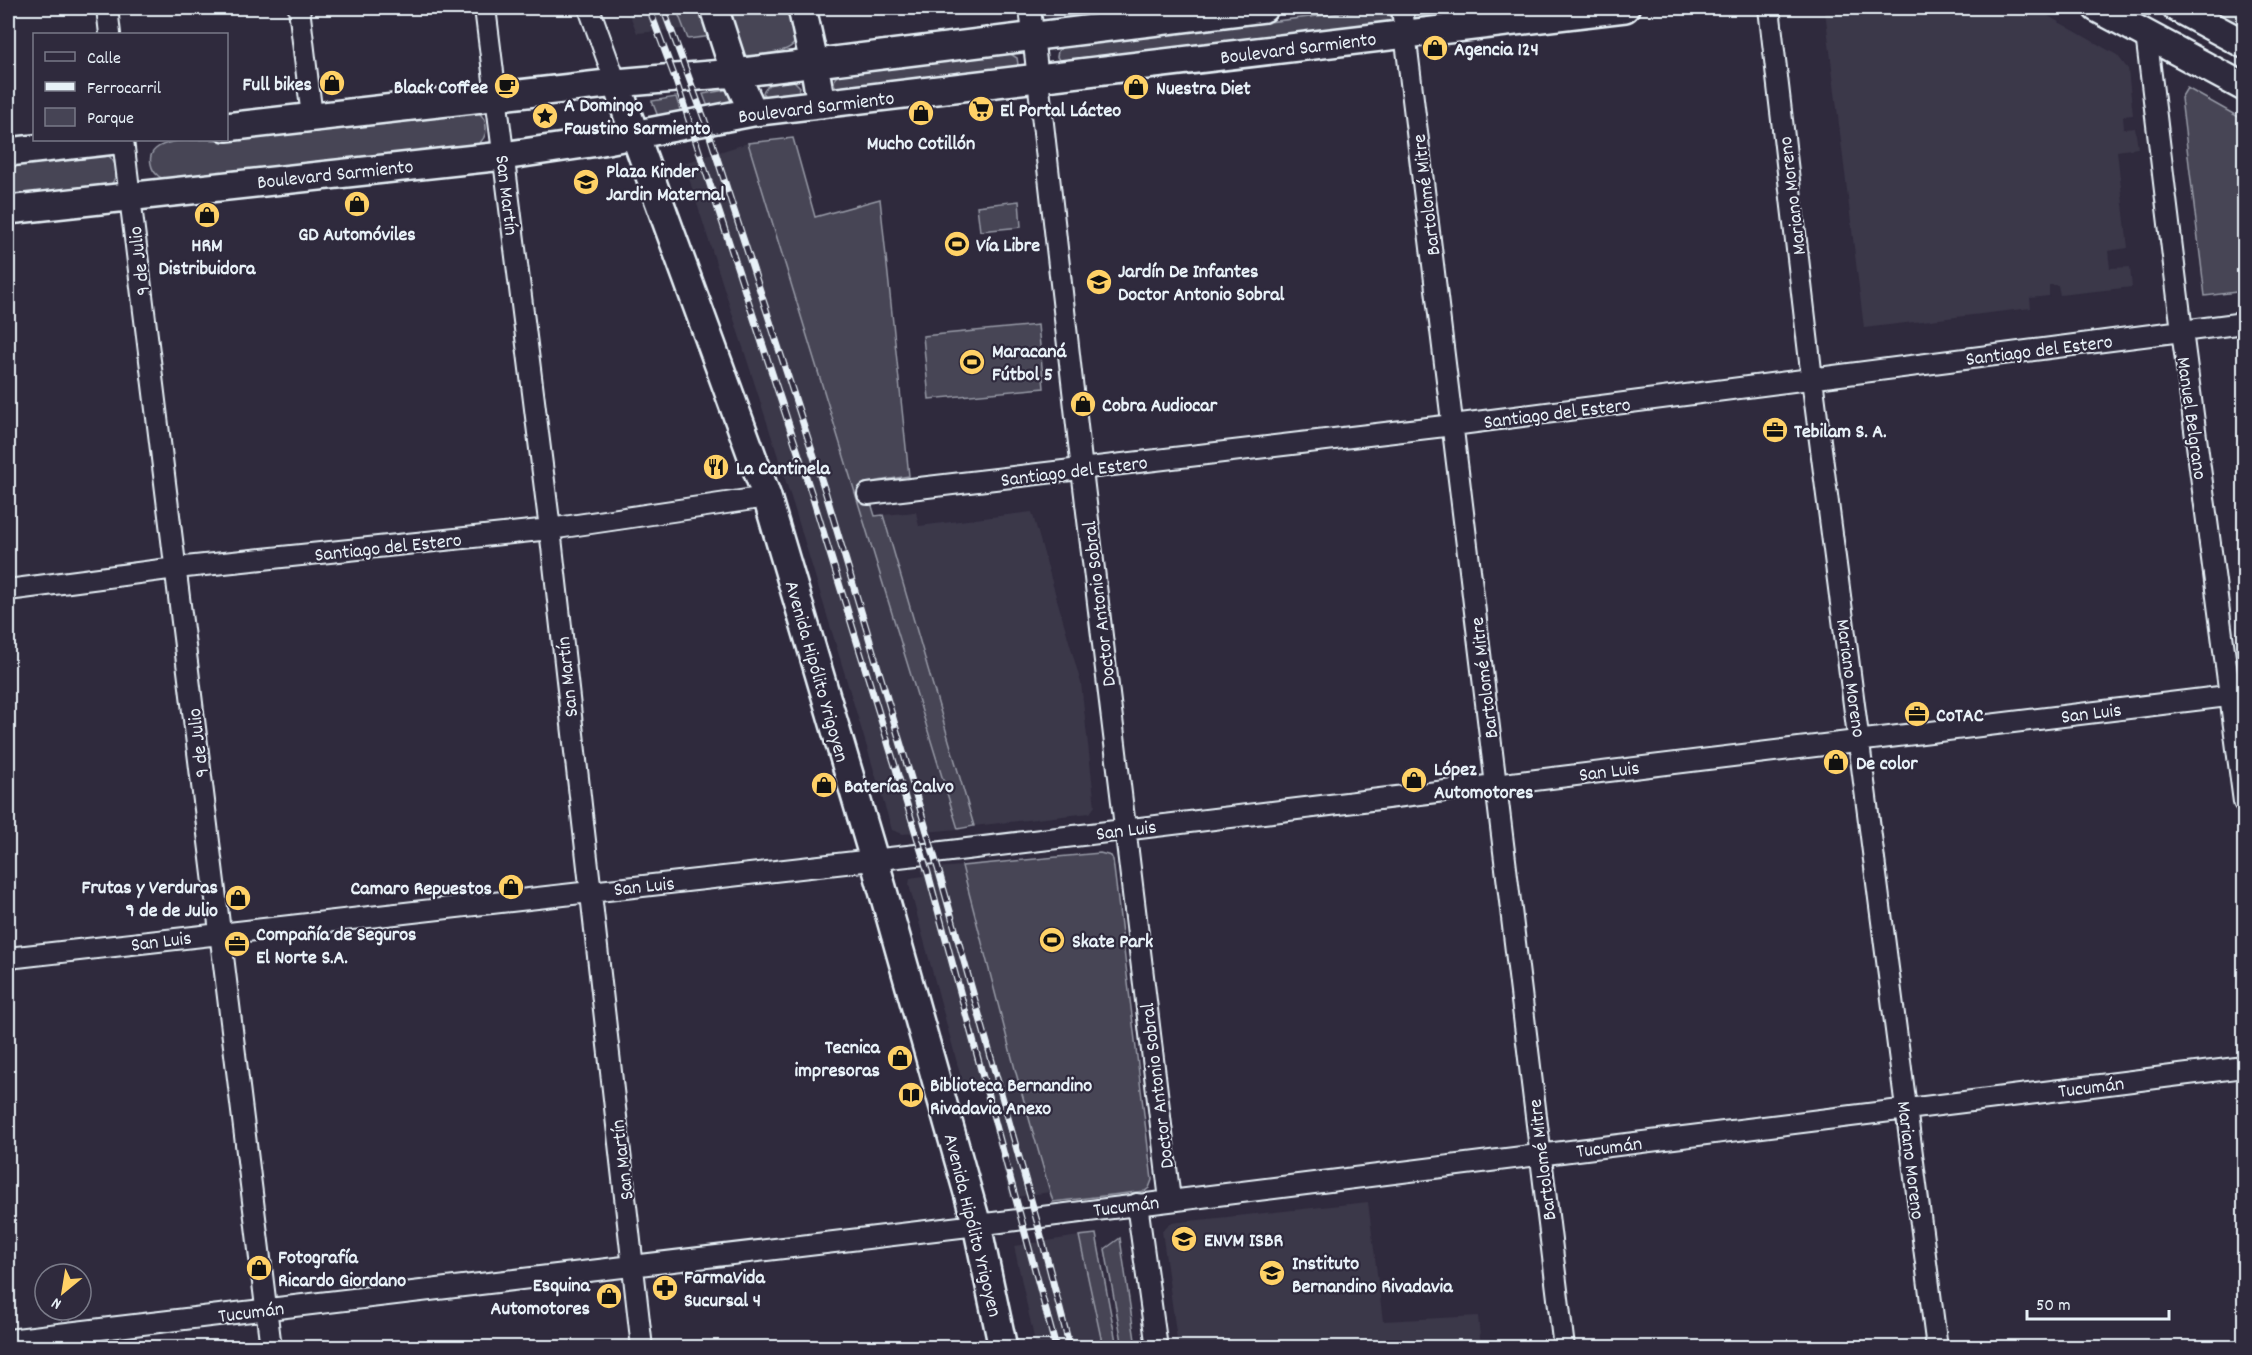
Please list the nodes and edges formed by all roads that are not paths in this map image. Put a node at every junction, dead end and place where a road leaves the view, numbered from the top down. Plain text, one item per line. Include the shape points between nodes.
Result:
1 (107, 8) edge
2 (299, 8) edge
3 (485, 8) edge
4 (589, 8) edge
5 (714, 8) edge
6 (802, 8) edge
7 (1030, 8) edge
8 (1264, 8) edge
9 (1402, 8) edge
10 (1625, 8) edge
11 (1769, 8) edge
12 (2097, 8) edge
13 (2177, 8) edge
14 (110, 33) edge
15 (1406, 34) junction
16 (2146, 34) junction
17 (1034, 37) junction
18 (2239, 41) edge
19 (814, 63) junction
20 (2217, 72) junction
21 (735, 74) junction
22 (1038, 78) junction
23 (616, 83) junction
24 (2244, 87) edge
25 (496, 97) junction
26 (821, 104) junction
27 (753, 112) junction
28 (312, 117) junction
29 (228, 127) edge
30 (636, 134) junction
31 (105, 141) edge
32 (123, 141) edge
33 (8, 152) edge
34 (503, 156) junction
35 (130, 195) junction
36 (8, 210) edge
37 (2244, 323) edge
38 (2182, 331) junction
39 (1812, 379) junction
40 (1453, 426) junction
41 (1082, 470) junction
42 (868, 494) dead end
43 (767, 496) junction
44 (550, 529) junction
45 (176, 568) junction
46 (8, 590) edge
47 (2238, 695) edge
48 (1860, 739) junction
49 (1496, 784) junction
50 (2244, 802) edge
51 (1125, 829) junction
52 (874, 859) junction
53 (589, 891) junction
54 (220, 933) junction
55 (8, 958) edge
56 (2244, 1067) edge
57 (1905, 1109) junction
58 (1541, 1155) junction
59 (1170, 1200) junction
60 (1137, 1204) junction
61 (977, 1225) junction
62 (633, 1266) junction
63 (266, 1309) junction
64 (8, 1340) edge
65 (271, 1347) edge
66 (642, 1347) edge
67 (1004, 1347) edge
68 (1157, 1347) edge
69 (1564, 1347) edge
70 (1937, 1347) edge

1 - 14 street
2 - 28 street
3 - 25 street, San Martín
4 - 23 street, Avenida Hipólito Yrigoyen
5 - 21 main road
6 - 19 main road
7 - 17 street, Doctor Antonio Sobral
8 - 17 main road
9 - 15 street, Bartolomé Mitre
10 - 15 main road, Boulevard Sarmiento
11 - 39 street, Mariano Moreno
12 - 16 main road
13 - 18 main road
15 - 22 main road, Boulevard Sarmiento
15 - 40 street, Bartolomé Mitre
16 - 20 main road
16 - 38 street, Manuel Belgrano
17 - 19 main road
17 - 22 street, Doctor Antonio Sobral
18 - 20 main road
19 - 21 main road
19 - 26 main road
20 - 24 main road
21 - 23 main road
21 - 27 main road
22 - 26 main road, Boulevard Sarmiento
22 - 41 street, Doctor Antonio Sobral
23 - 25 main road
23 - 30 main road, Avenida Hipólito Yrigoyen
25 - 28 main road
25 - 34 street, San Martín
26 - 27 main road, Boulevard Sarmiento
27 - 30 main road, Boulevard Sarmiento
28 - 29 main road
30 - 34 main road, Boulevard Sarmiento
30 - 43 main road, Avenida Hipólito Yrigoyen
31 - 33 main road
32 - 35 street, 9 de Julio
34 - 35 main road, Boulevard Sarmiento
34 - 44 street, San Martín
35 - 36 main road, Boulevard Sarmiento
35 - 45 street, 9 de Julio
37 - 38 street, Santiago del Estero
38 - 39 street, Santiago del Estero
38 - 47 street, Manuel Belgrano
39 - 40 street, Santiago del Estero
39 - 48 street, Mariano Moreno
40 - 41 street, Santiago del Estero
40 - 49 street, Bartolomé Mitre
41 - 42 street, Santiago del Estero
41 - 51 street, Doctor Antonio Sobral
43 - 44 street, Santiago del Estero
43 - 52 main road, Avenida Hipólito Yrigoyen
44 - 45 street, Santiago del Estero
44 - 53 street, San Martín
45 - 46 street, Santiago del Estero
45 - 54 street, 9 de Julio
47 - 48 street, San Luis
47 - 50 street, Manuel Belgrano
48 - 49 street, San Luis
48 - 57 street, Mariano Moreno
49 - 51 street, San Luis
49 - 58 street, Bartolomé Mitre
51 - 52 street, San Luis
51 - 59 street, Doctor Antonio Sobral
52 - 53 street, San Luis
52 - 61 main road, Avenida Hipólito Yrigoyen
53 - 54 street, San Luis
53 - 62 street, San Martín
54 - 55 street, San Luis
54 - 63 street, 9 de Julio
56 - 57 street, Tucumán
57 - 58 street, Tucumán
57 - 70 street, Mariano Moreno
58 - 59 street, Tucumán
58 - 69 street, Bartolomé Mitre
59 - 60 street, Tucumán
60 - 61 street, Tucumán
60 - 68 street
61 - 62 street, Tucumán
61 - 67 main road, Avenida Hipólito Yrigoyen
62 - 63 street, Tucumán
62 - 66 street, San Martín
63 - 64 street, Tucumán
63 - 65 street, 9 de Julio

